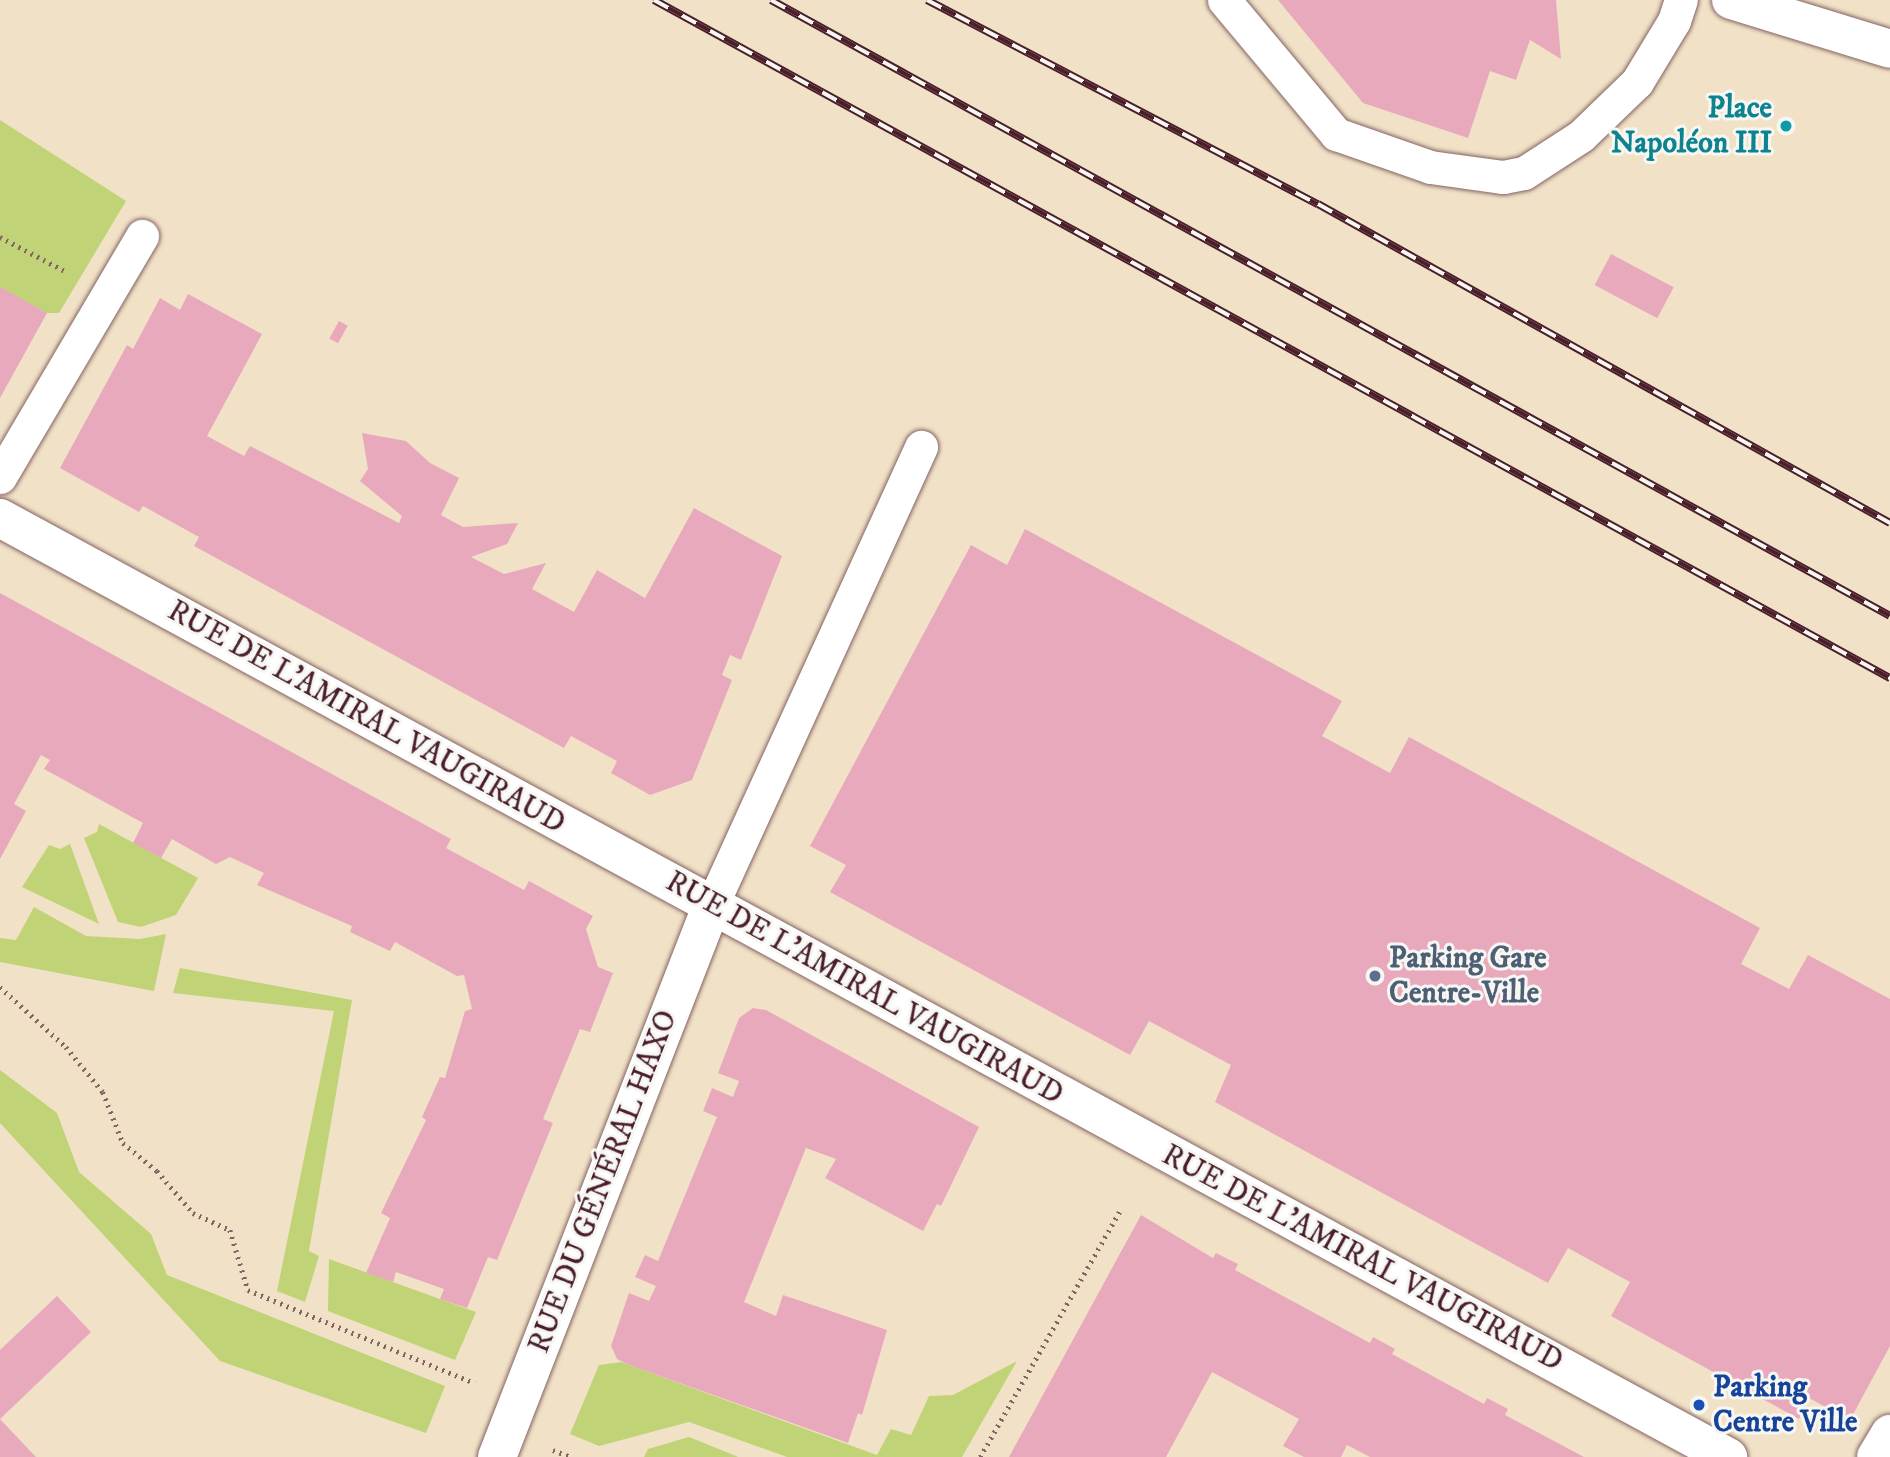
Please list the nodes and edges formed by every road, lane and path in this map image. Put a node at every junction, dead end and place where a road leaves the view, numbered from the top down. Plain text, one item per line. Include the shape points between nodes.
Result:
1 (1224, 0) edge
2 (1681, 0) edge
3 (1731, 0) edge
4 (1784, 8) edge
5 (1890, 50) edge
6 (142, 236) dead end
7 (0, 237) edge
8 (108, 295) junction
9 (921, 447) dead end
10 (0, 477) edge
11 (0, 518) edge
12 (711, 906) junction
13 (0, 988) edge
14 (1121, 1209) dead end
15 (489, 1388) dead end
16 (1890, 1434) edge
17 (564, 1454) dead end
18 (497, 1457) edge
19 (571, 1457) edge
20 (980, 1457) edge
21 (1728, 1457) edge
22 (1876, 1457) edge

1 - 2 lane via 1336,134 1430,167 1503,177 1524,173 1581,136 1637,82 1674,21
3 - 4 street
4 - 5 street
6 - 8 lane
7 - 8 path
8 - 10 lane
9 - 12 lane
11 - 12 street, RUE DE L'AMIRAL VAUGIRAUD
12 - 18 street, RUE DU GÉNÉRAL HAXO
12 - 21 street, RUE DE L'AMIRAL VAUGIRAUD
13 - 15 path via 66,1047 103,1092 123,1143 157,1171 193,1213 230,1230 248,1290
14 - 20 path
16 - 22 street
17 - 19 path

